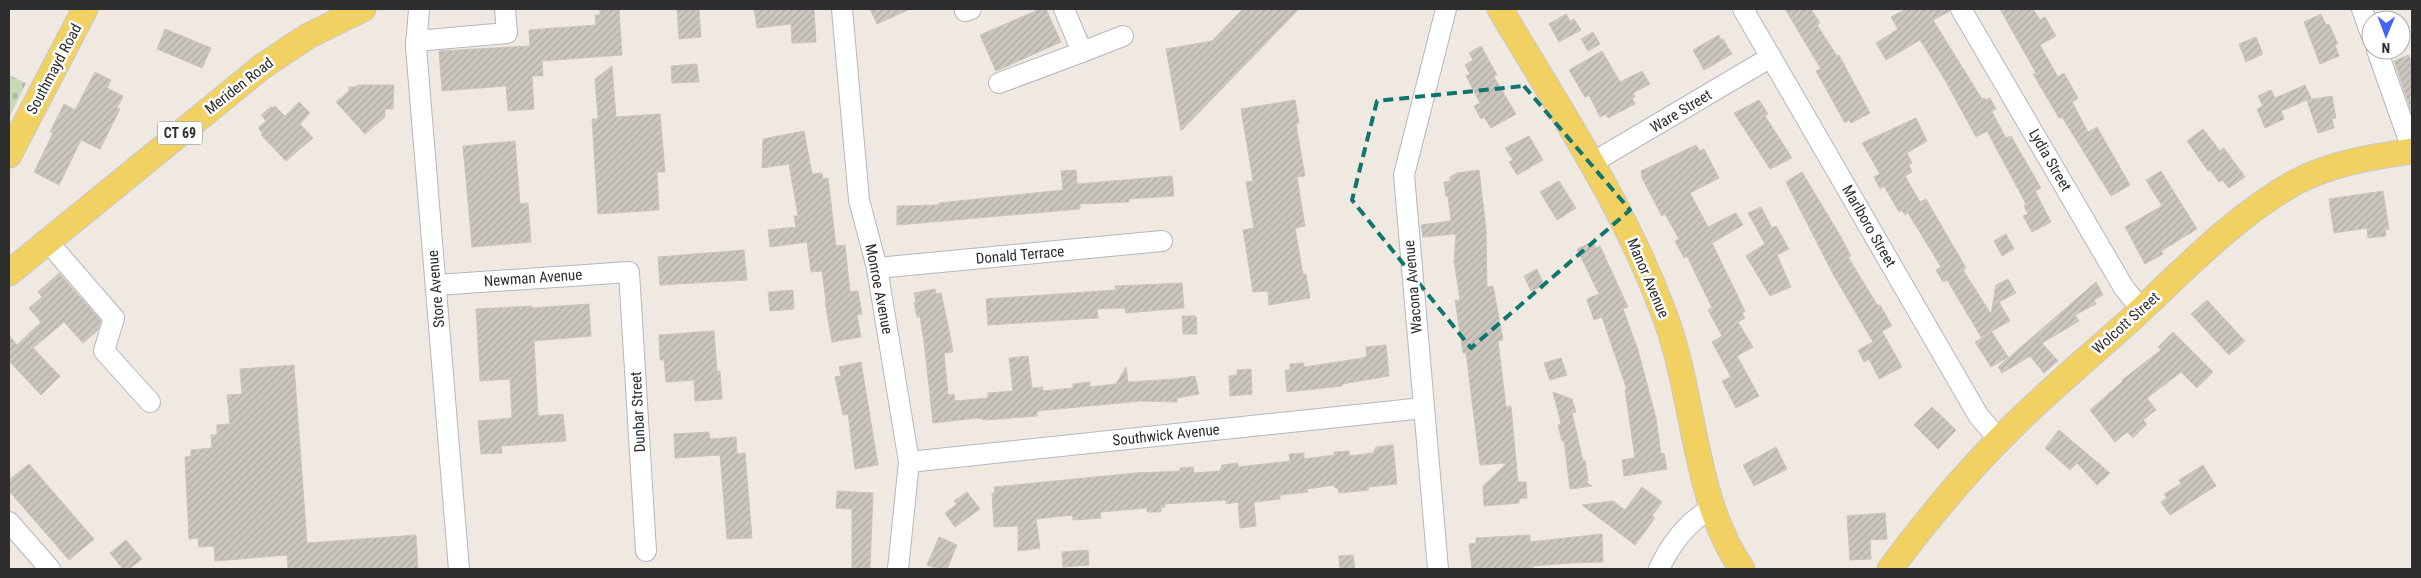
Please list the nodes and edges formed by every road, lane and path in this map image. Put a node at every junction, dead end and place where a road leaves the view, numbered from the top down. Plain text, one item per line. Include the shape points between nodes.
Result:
1 (85, 9) edge
2 (363, 9) edge
3 (418, 9) edge
4 (505, 9) edge
5 (842, 9) edge
6 (1064, 9) edge
7 (1446, 9) edge
8 (1500, 9) edge
9 (1743, 9) edge
10 (1961, 9) edge
11 (1123, 36) dead end
12 (416, 41) junction
13 (1082, 52) junction
14 (1771, 58) junction
15 (2380, 60) edge
16 (999, 83) dead end
17 (2412, 150) edge
18 (9, 155) edge
19 (1590, 164) junction
20 (1162, 241) dead end
21 (48, 242) junction
22 (877, 268) junction
23 (629, 272) joint
24 (9, 274) edge
25 (436, 285) junction
26 (2141, 309) junction
27 (150, 402) dead end
28 (1423, 408) junction
29 (1999, 440) junction
30 (909, 462) junction
31 (1712, 508) junction
32 (9, 522) edge
33 (646, 551) dead end
34 (1736, 568) edge
35 (50, 569) edge
36 (459, 569) edge
37 (898, 569) edge
38 (1438, 569) edge
39 (1659, 569) edge
40 (1890, 569) edge

1 - 18 main road, Southmayd Road
2 - 21 main road, Meriden Road / CT 69 via 308,36 263,66
3 - 12 street, Store Avenue
4 - 12 street via 507,33
5 - 22 street, Monroe Avenue via 859,200
6 - 13 street
7 - 28 street, Wacona Avenue via 1404,175
8 - 19 main road, Manor Avenue
9 - 14 street, Marlboro Street
10 - 26 street, Lydia Street via 2124,288
11 - 13 street
12 - 25 street, Store Avenue
13 - 16 street
14 - 19 street, Ware Street
14 - 29 street, Marlboro Street via 1978,415
15 - 17 street
17 - 26 main road, Wolcott Street via 2330,168 2281,191 2237,224
19 - 31 main road, Manor Avenue via 1630,234 1667,323 1683,377
20 - 22 street, Donald Terrace
21 - 24 main road, Meriden Road / CT 69
21 - 27 street via 114,318 104,351
22 - 30 street, Monroe Avenue
23 - 25 street, Newman Avenue
23 - 33 street, Dunbar Street
25 - 36 street, Store Avenue
26 - 29 main road, Wolcott Street
28 - 30 street, Southwick Avenue
28 - 38 street, Wacona Avenue
29 - 40 main road, Wolcott Street via 1955,488
30 - 37 street, Monroe Avenue
31 - 34 main road, Manor Avenue
31 - 39 street via 1684,529
32 - 35 street

